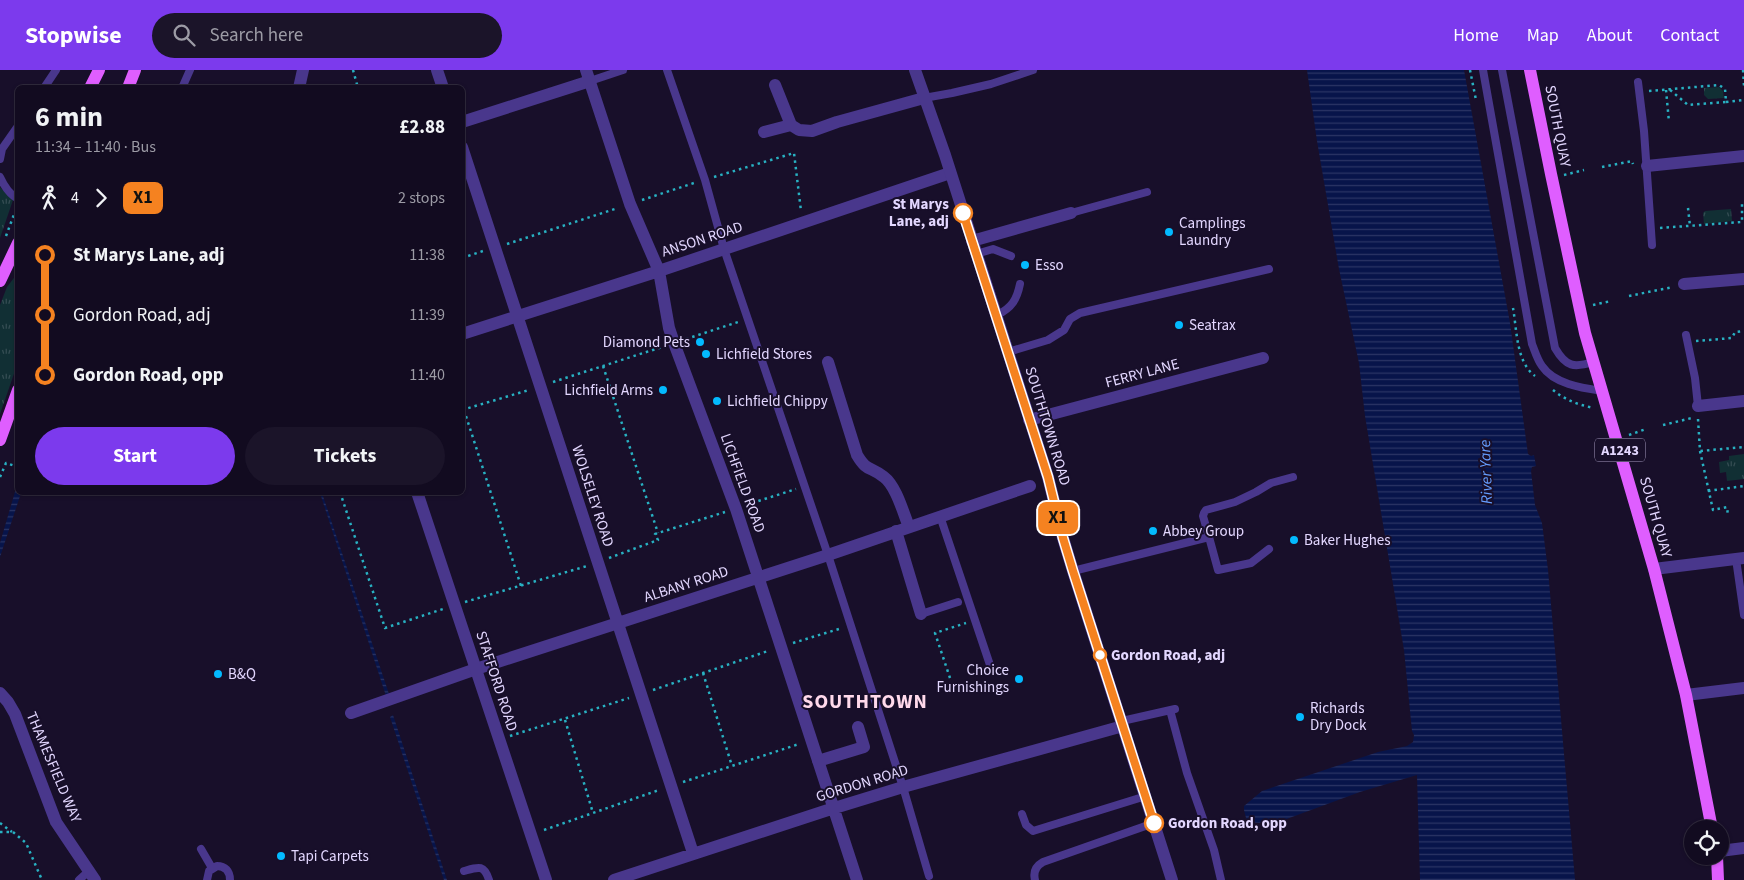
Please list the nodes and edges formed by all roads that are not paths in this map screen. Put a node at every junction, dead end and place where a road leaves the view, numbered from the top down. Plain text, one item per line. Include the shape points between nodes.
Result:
1 (56, 70) edge
2 (99, 70) edge
3 (135, 70) edge
4 (190, 70) edge
5 (303, 70) edge
6 (437, 70) edge
7 (623, 70) edge
8 (668, 70) edge
9 (915, 70) edge
10 (1033, 70) edge
11 (1484, 70) edge
12 (1502, 70) edge
13 (1530, 70) edge
14 (588, 75) edge
15 (1638, 82) dead end
16 (46, 85) edge
17 (92, 85) edge
18 (129, 85) edge
19 (183, 85) edge
20 (300, 85) edge
21 (442, 85) edge
22 (775, 85) dead end
23 (924, 98) junction
24 (465, 121) edge
25 (791, 125) junction
26 (15, 130) edge
27 (764, 132) dead end
28 (465, 156) edge
29 (1744, 156) edge
30 (0, 159) edge
31 (1647, 166) junction
32 (950, 173) junction
33 (0, 177) edge
34 (1147, 192) dead end
35 (15, 198) edge
36 (1072, 213) joint
37 (12, 240) edge
38 (972, 240) junction
39 (1652, 245) dead end
40 (724, 249) junction
41 (976, 254) junction
42 (1011, 256) dead end
43 (1269, 269) dead end
44 (659, 271) junction
45 (1744, 279) edge
46 (0, 281) edge
47 (1020, 284) dead end
48 (1684, 284) road end
49 (518, 315) junction
50 (997, 315) junction
51 (465, 333) edge
52 (1687, 338) road end
53 (1008, 352) junction
54 (1263, 358) dead end
55 (828, 362) dead end
56 (1593, 362) junction
57 (1602, 391) junction
58 (15, 398) edge
59 (1744, 402) edge
60 (1698, 406) joint
61 (1029, 420) junction
62 (0, 440) edge
63 (1293, 477) dead end
64 (1030, 486) dead end
65 (418, 495) edge
66 (940, 516) junction
67 (909, 527) junction
68 (896, 531) junction
69 (1209, 537) junction
70 (1269, 549) dead end
71 (828, 554) junction
72 (1740, 559) edge
73 (1654, 569) junction
74 (1073, 571) junction
75 (759, 577) junction
76 (958, 602) dead end
77 (921, 614) joint
78 (1744, 615) edge
79 (619, 624) junction
80 (990, 665) dead end
81 (476, 669) junction
82 (1744, 688) edge
83 (0, 693) edge
84 (1686, 695) junction
85 (351, 713) dead end
86 (1122, 723) junction
87 (858, 727) dead end
88 (818, 761) junction
89 (903, 787) junction
90 (1146, 796) junction
91 (834, 808) junction
92 (1022, 814) dead end
93 (1710, 820) edge
94 (1154, 823) junction
95 (1744, 848) edge
96 (202, 849) dead end
97 (1729, 850) edge
98 (693, 853) junction
99 (1717, 865) edge
100 (212, 868) junction
101 (464, 871) dead end
102 (92, 876) edge
103 (929, 876) dead end
104 (79, 880) edge
105 (206, 880) edge
106 (230, 880) edge
107 (489, 880) edge
108 (546, 880) edge
109 (614, 880) edge
110 (856, 880) edge
111 (1035, 880) edge
112 (1172, 880) edge
113 (1221, 880) edge
114 (1718, 880) edge

1 - 16 lane
2 - 17 main road
3 - 18 main road
4 - 19 lane
5 - 20 street
6 - 21 street
7 - 14 lane
8 - 40 lane
9 - 23 street, SOUTHTOWN ROAD
10 - 23 lane via 983,86
11 - 57 lane via 1532,344 1542,366 1557,379
12 - 56 lane via 1555,348 1569,364 1579,366
13 - 56 main road, SOUTH QUAY / A1243
14 - 24 street
14 - 44 street, LICHFIELD ROAD via 630,204
15 - 31 lane
22 - 25 street
23 - 25 street via 812,131 799,130
23 - 32 street, SOUTHTOWN ROAD
25 - 27 street
26 - 30 lane via 2,149
28 - 49 street, WOLSELEY ROAD
29 - 31 street
31 - 39 lane
32 - 38 street, SOUTHTOWN ROAD
32 - 40 street, ANSON ROAD
33 - 35 lane
34 - 36 lane
36 - 38 street
37 - 46 main road
38 - 41 street, SOUTHTOWN ROAD
40 - 44 street, ANSON ROAD
40 - 71 lane
41 - 42 lane via 993,249
41 - 50 street, SOUTHTOWN ROAD
43 - 53 lane via 1080,313 1070,319 1064,330 1048,340
44 - 49 street, ANSON ROAD
44 - 75 street, LICHFIELD ROAD via 669,328
45 - 48 street
47 - 50 lane via 1018,296 1006,311
49 - 51 street, ANSON ROAD
49 - 79 street, WOLSELEY ROAD
50 - 53 street, SOUTHTOWN ROAD
52 - 60 lane
53 - 61 street, SOUTHTOWN ROAD
54 - 61 street, FERRY LANE
55 - 67 street via 857,455 864,466 884,477 891,486
56 - 57 main road, SOUTH QUAY / A1243
57 - 73 main road, SOUTH QUAY / A1243
58 - 62 main road
59 - 60 street
61 - 74 street, SOUTHTOWN ROAD
63 - 69 lane via 1271,483 1235,502 1206,510 1203,516
64 - 66 street, ALBANY ROAD
65 - 81 street, STAFFORD ROAD
66 - 67 street, ALBANY ROAD
66 - 80 lane
67 - 68 street, ALBANY ROAD
68 - 71 street, ALBANY ROAD
68 - 77 street
69 - 70 lane via 1218,570 1251,563
69 - 74 lane
71 - 75 street, ALBANY ROAD
71 - 89 lane
72 - 73 street
72 - 78 lane
73 - 84 main road, SOUTH QUAY / A1243
74 - 86 street, SOUTHTOWN ROAD
75 - 79 street, ALBANY ROAD
75 - 88 street, LICHFIELD ROAD
76 - 77 lane
79 - 81 street, ALBANY ROAD
79 - 98 street, WOLSELEY ROAD
81 - 85 street, ALBANY ROAD
81 - 108 street, STAFFORD ROAD
82 - 84 street
83 - 102 street, THAMESFIELD WAY via 15,714 56,822
84 - 93 main road, SOUTH QUAY / A1243
86 - 89 street, GORDON ROAD
86 - 90 street, SOUTHTOWN ROAD
86 - 113 lane via 1173,709 1187,773
87 - 88 street via 864,747
88 - 91 street, LICHFIELD ROAD
89 - 91 street, GORDON ROAD
89 - 103 lane
90 - 92 lane via 1033,831 1026,825
90 - 94 street, SOUTHTOWN ROAD
91 - 98 street, GORDON ROAD
91 - 110 street, LICHFIELD ROAD
94 - 111 lane via 1043,862 1034,873
94 - 112 street, SOUTHTOWN ROAD
95 - 97 street
96 - 100 lane
98 - 109 street, GORDON ROAD
99 - 114 main road
100 - 105 lane
100 - 106 lane via 224,868 229,872
101 - 107 lane via 476,867 482,869
102 - 104 lane

